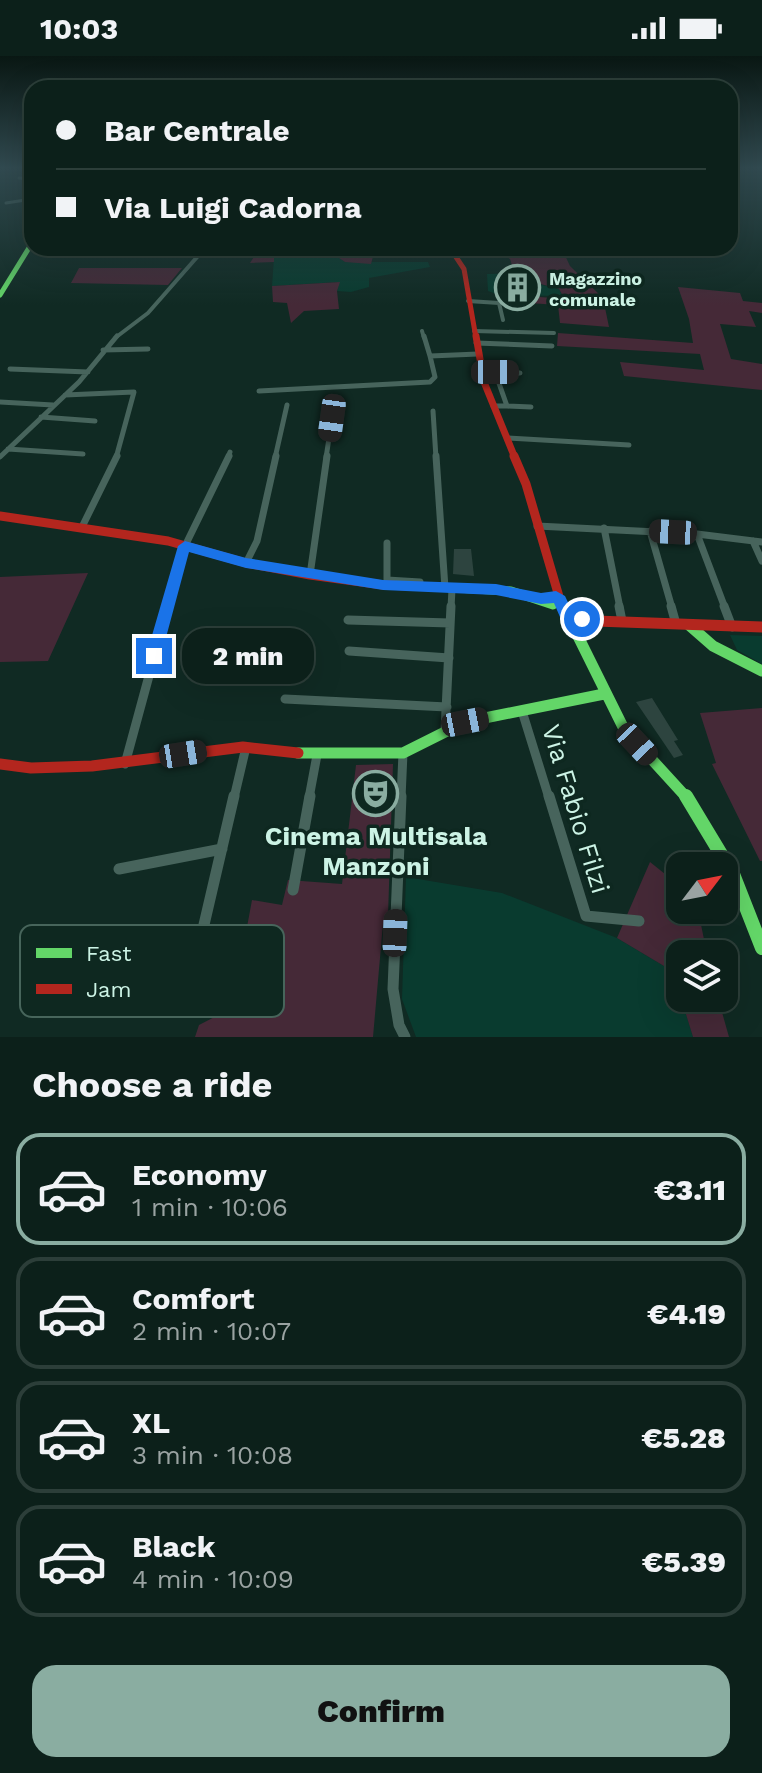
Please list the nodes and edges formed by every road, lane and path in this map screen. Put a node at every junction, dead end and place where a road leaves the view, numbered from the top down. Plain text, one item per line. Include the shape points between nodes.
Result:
1 (24, 255) edge
2 (198, 256) edge
3 (456, 256) edge
4 (2, 287) edge
5 (497, 293) dead end
6 (468, 301) junction
7 (494, 302) junction
8 (503, 320) dead end
9 (422, 331) dead end
10 (474, 331) junction
11 (554, 333) dead end
12 (552, 346) dead end
13 (477, 348) junction
14 (148, 349) dead end
15 (103, 350) junction
16 (430, 356) junction
17 (10, 369) dead end
18 (88, 372) junction
19 (495, 372) junction
20 (482, 373) junction
21 (520, 373) dead end
22 (259, 391) dead end
23 (65, 395) junction
24 (0, 402) edge
25 (53, 405) junction
26 (287, 405) dead end
27 (493, 406) junction
28 (507, 406) junction
29 (531, 407) dead end
30 (433, 411) dead end
31 (40, 417) junction
32 (332, 418) dead end
33 (95, 421) dead end
34 (507, 438) junction
35 (629, 445) dead end
36 (8, 449) junction
37 (230, 452) dead end
38 (83, 454) dead end
39 (0, 457) edge
40 (0, 516) edge
41 (537, 526) junction
42 (82, 527) junction
43 (604, 528) junction
44 (650, 531) junction
45 (697, 534) junction
46 (758, 542) edge
47 (387, 543) dead end
48 (185, 546) junction
49 (762, 561) edge
50 (246, 563) junction
51 (310, 575) junction
52 (448, 587) junction
53 (553, 601) junction
54 (567, 618) junction
55 (348, 620) dead end
56 (603, 621) junction
57 (622, 621) junction
58 (450, 623) junction
59 (676, 624) junction
60 (689, 625) junction
61 (732, 627) junction
62 (762, 627) edge
63 (575, 633) junction
64 (349, 651) dead end
65 (449, 658) junction
66 (762, 671) edge
67 (604, 694) junction
68 (285, 699) dead end
69 (447, 707) junction
70 (522, 711) junction
71 (445, 731) junction
72 (246, 747) junction
73 (403, 753) junction
74 (317, 755) junction
75 (0, 764) edge
76 (125, 764) junction
77 (222, 849) junction
78 (119, 869) dead end
79 (293, 890) dead end
80 (639, 921) dead end
81 (204, 925) edge
82 (762, 948) edge
83 (405, 1037) edge

1 - 4 street
2 - 15 street via 148,313
3 - 6 street
5 - 7 street
6 - 7 street
6 - 10 street
7 - 8 street via 499,303
9 - 16 street
10 - 11 street
10 - 13 street
12 - 13 street
13 - 16 street
13 - 20 street
14 - 15 street
15 - 18 street
16 - 22 street via 435,377 430,382
17 - 18 street
18 - 23 street
19 - 20 street
19 - 21 street
19 - 28 street
20 - 27 street
23 - 25 street
23 - 42 street via 134,392 126,439
24 - 25 street
25 - 31 street
26 - 50 street via 257,541
27 - 28 street
27 - 34 street
28 - 29 street
30 - 52 street
31 - 33 street
31 - 36 street
32 - 51 street
34 - 35 street
34 - 41 street
36 - 38 street
36 - 39 street
37 - 48 street via 222,480
40 - 42 street
41 - 43 street
41 - 53 street via 555,586
42 - 48 street
43 - 44 street
43 - 57 street
44 - 45 street
44 - 59 street
45 - 46 street
45 - 61 street
46 - 49 street
47 - 52 street via 387,580
48 - 50 street
48 - 76 street
50 - 51 street
51 - 52 street
52 - 53 street via 496,589
52 - 58 street
53 - 54 street
54 - 56 street
54 - 63 street
55 - 58 street
56 - 57 street
56 - 63 street
57 - 59 street
58 - 65 street
59 - 60 street
60 - 61 street
60 - 66 street via 706,641
61 - 62 street
63 - 67 street
64 - 65 street
65 - 69 street
67 - 70 street
67 - 82 street via 624,729 706,826 733,874
68 - 69 street
69 - 71 street
70 - 71 street
70 - 80 street, Via Fabio Filzi via 586,916
71 - 73 street
72 - 74 street
72 - 76 street
72 - 77 street
73 - 74 street
73 - 83 street via 393,989
74 - 79 street
75 - 76 street via 35,770
77 - 78 street
77 - 81 street

